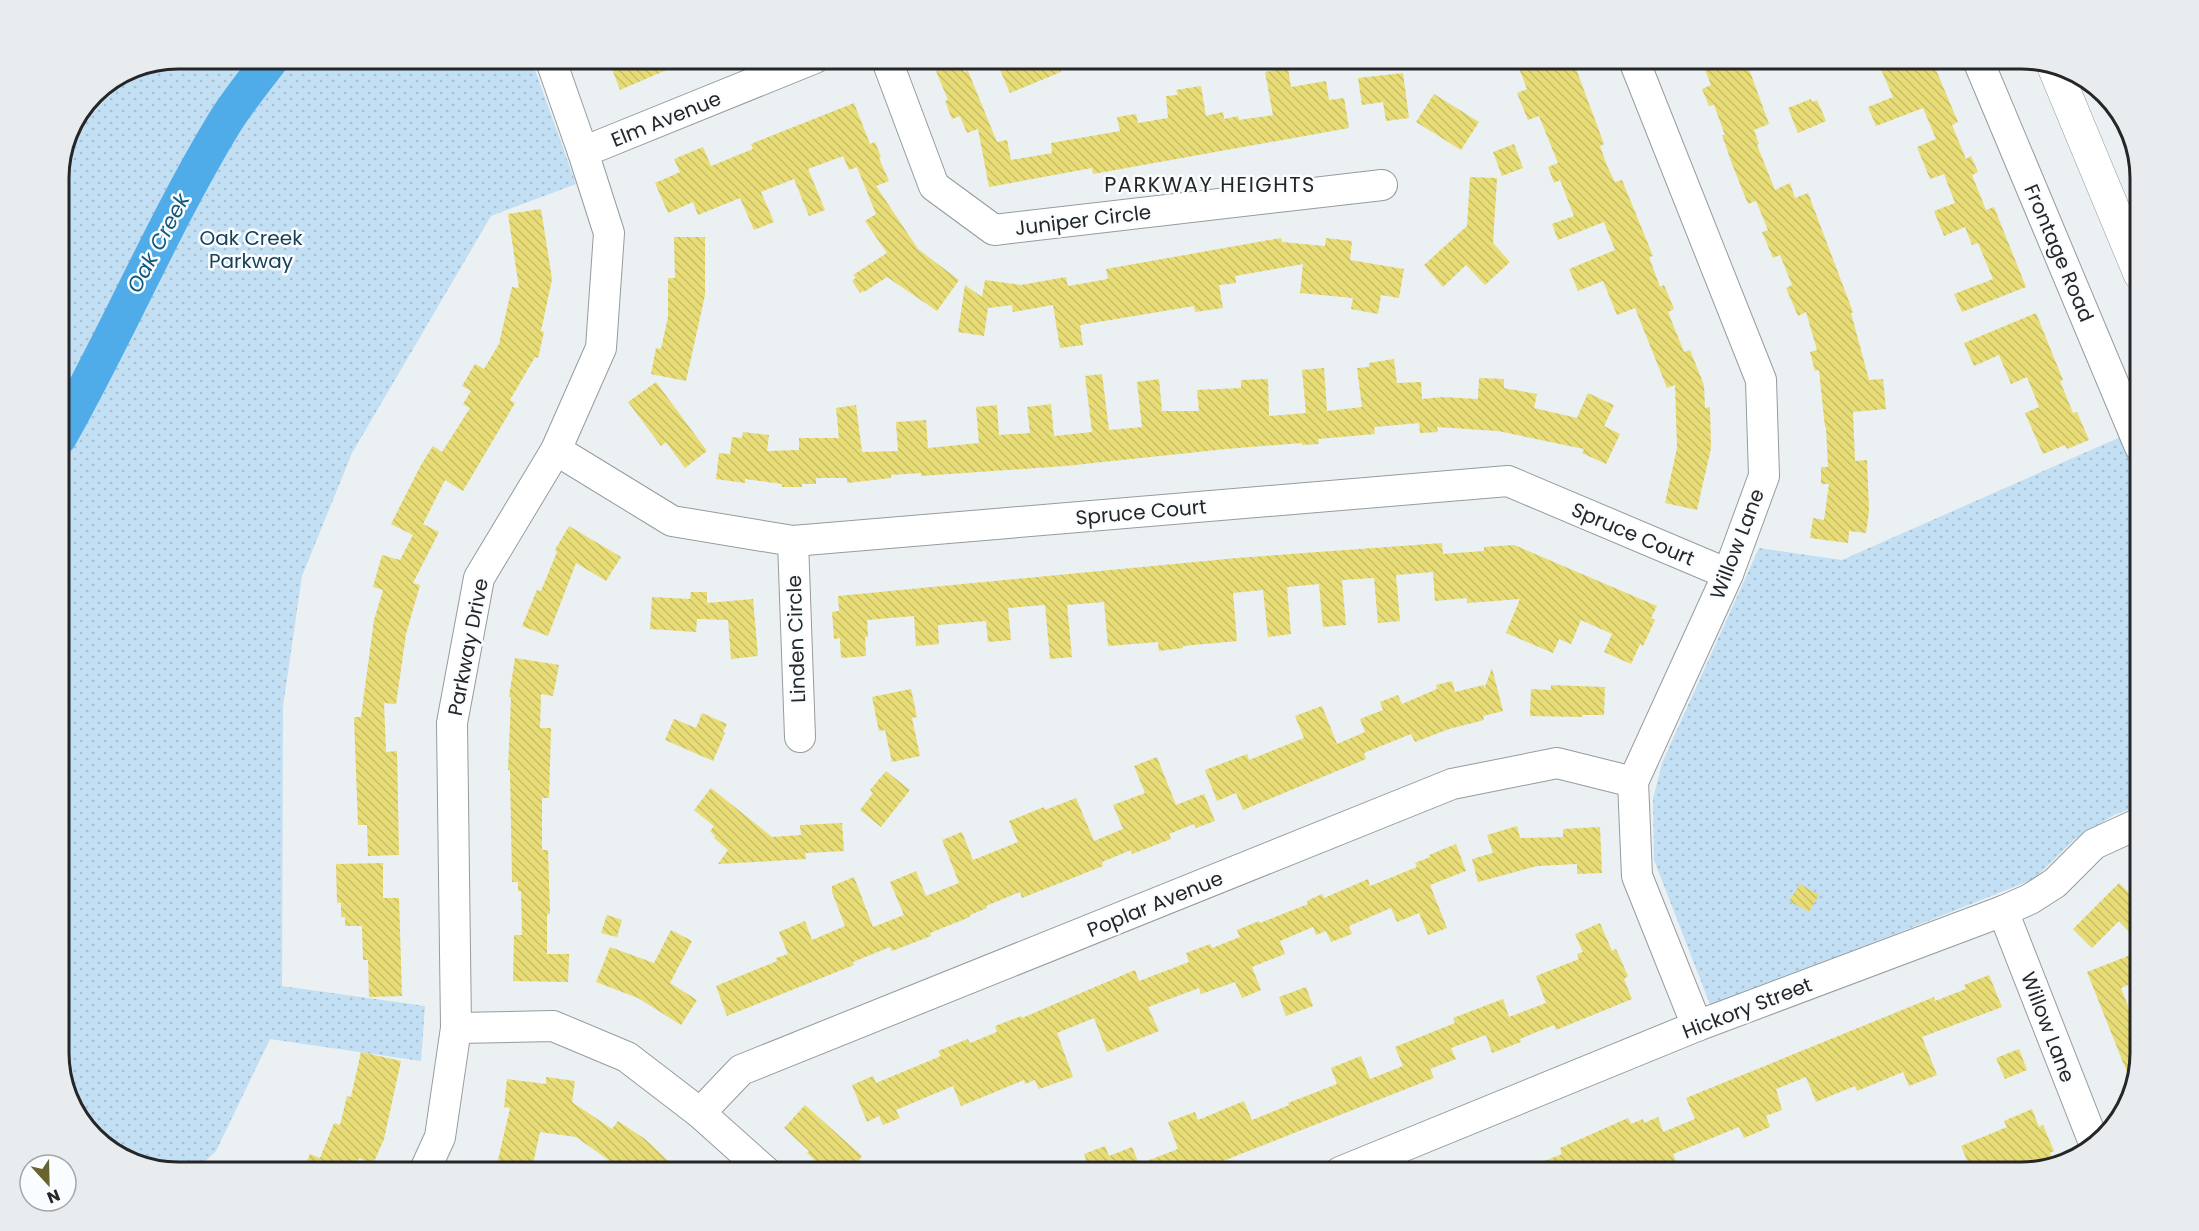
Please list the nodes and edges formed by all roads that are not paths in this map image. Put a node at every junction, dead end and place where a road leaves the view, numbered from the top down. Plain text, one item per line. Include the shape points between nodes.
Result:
1 (554, 69) edge
2 (788, 69) edge
3 (890, 69) edge
4 (1637, 69) edge
5 (1982, 69) edge
6 (2057, 75) edge
7 (583, 152) junction
8 (1382, 185) dead end
9 (2130, 250) edge
10 (2130, 423) edge
11 (556, 450) junction
12 (793, 541) junction
13 (1728, 574) junction
14 (800, 736) dead end
15 (1633, 782) junction
16 (2130, 828) edge
17 (2003, 911) junction
18 (1697, 1026) junction
19 (456, 1028) junction
20 (700, 1113) junction
21 (2091, 1136) edge
22 (429, 1162) edge
23 (754, 1162) edge
24 (1367, 1162) edge

1 - 7 street, Parkway Drive
2 - 7 street, Elm Avenue
3 - 8 street, Juniper Circle via 934,186 994,230
4 - 13 street, Willow Lane via 1761,380 1764,476
5 - 10 street, Frontage Road
6 - 9 main road
7 - 11 street, Parkway Drive via 609,234 601,348
11 - 12 street, Spruce Court via 672,521
11 - 19 street, Parkway Drive via 478,578 452,723
12 - 13 street, Spruce Court via 1508,481
12 - 14 street, Linden Circle
13 - 15 street, Willow Lane
15 - 18 street, Willow Lane via 1637,876
15 - 20 street, Poplar Avenue via 1557,763 1452,784 741,1070
16 - 17 street, Hickory Street via 2094,844 2055,883
17 - 18 street, Hickory Street
17 - 21 street, Willow Lane
18 - 24 street, Hickory Street
19 - 20 street via 553,1026 627,1057
19 - 22 street, Parkway Drive via 440,1137
20 - 23 street

